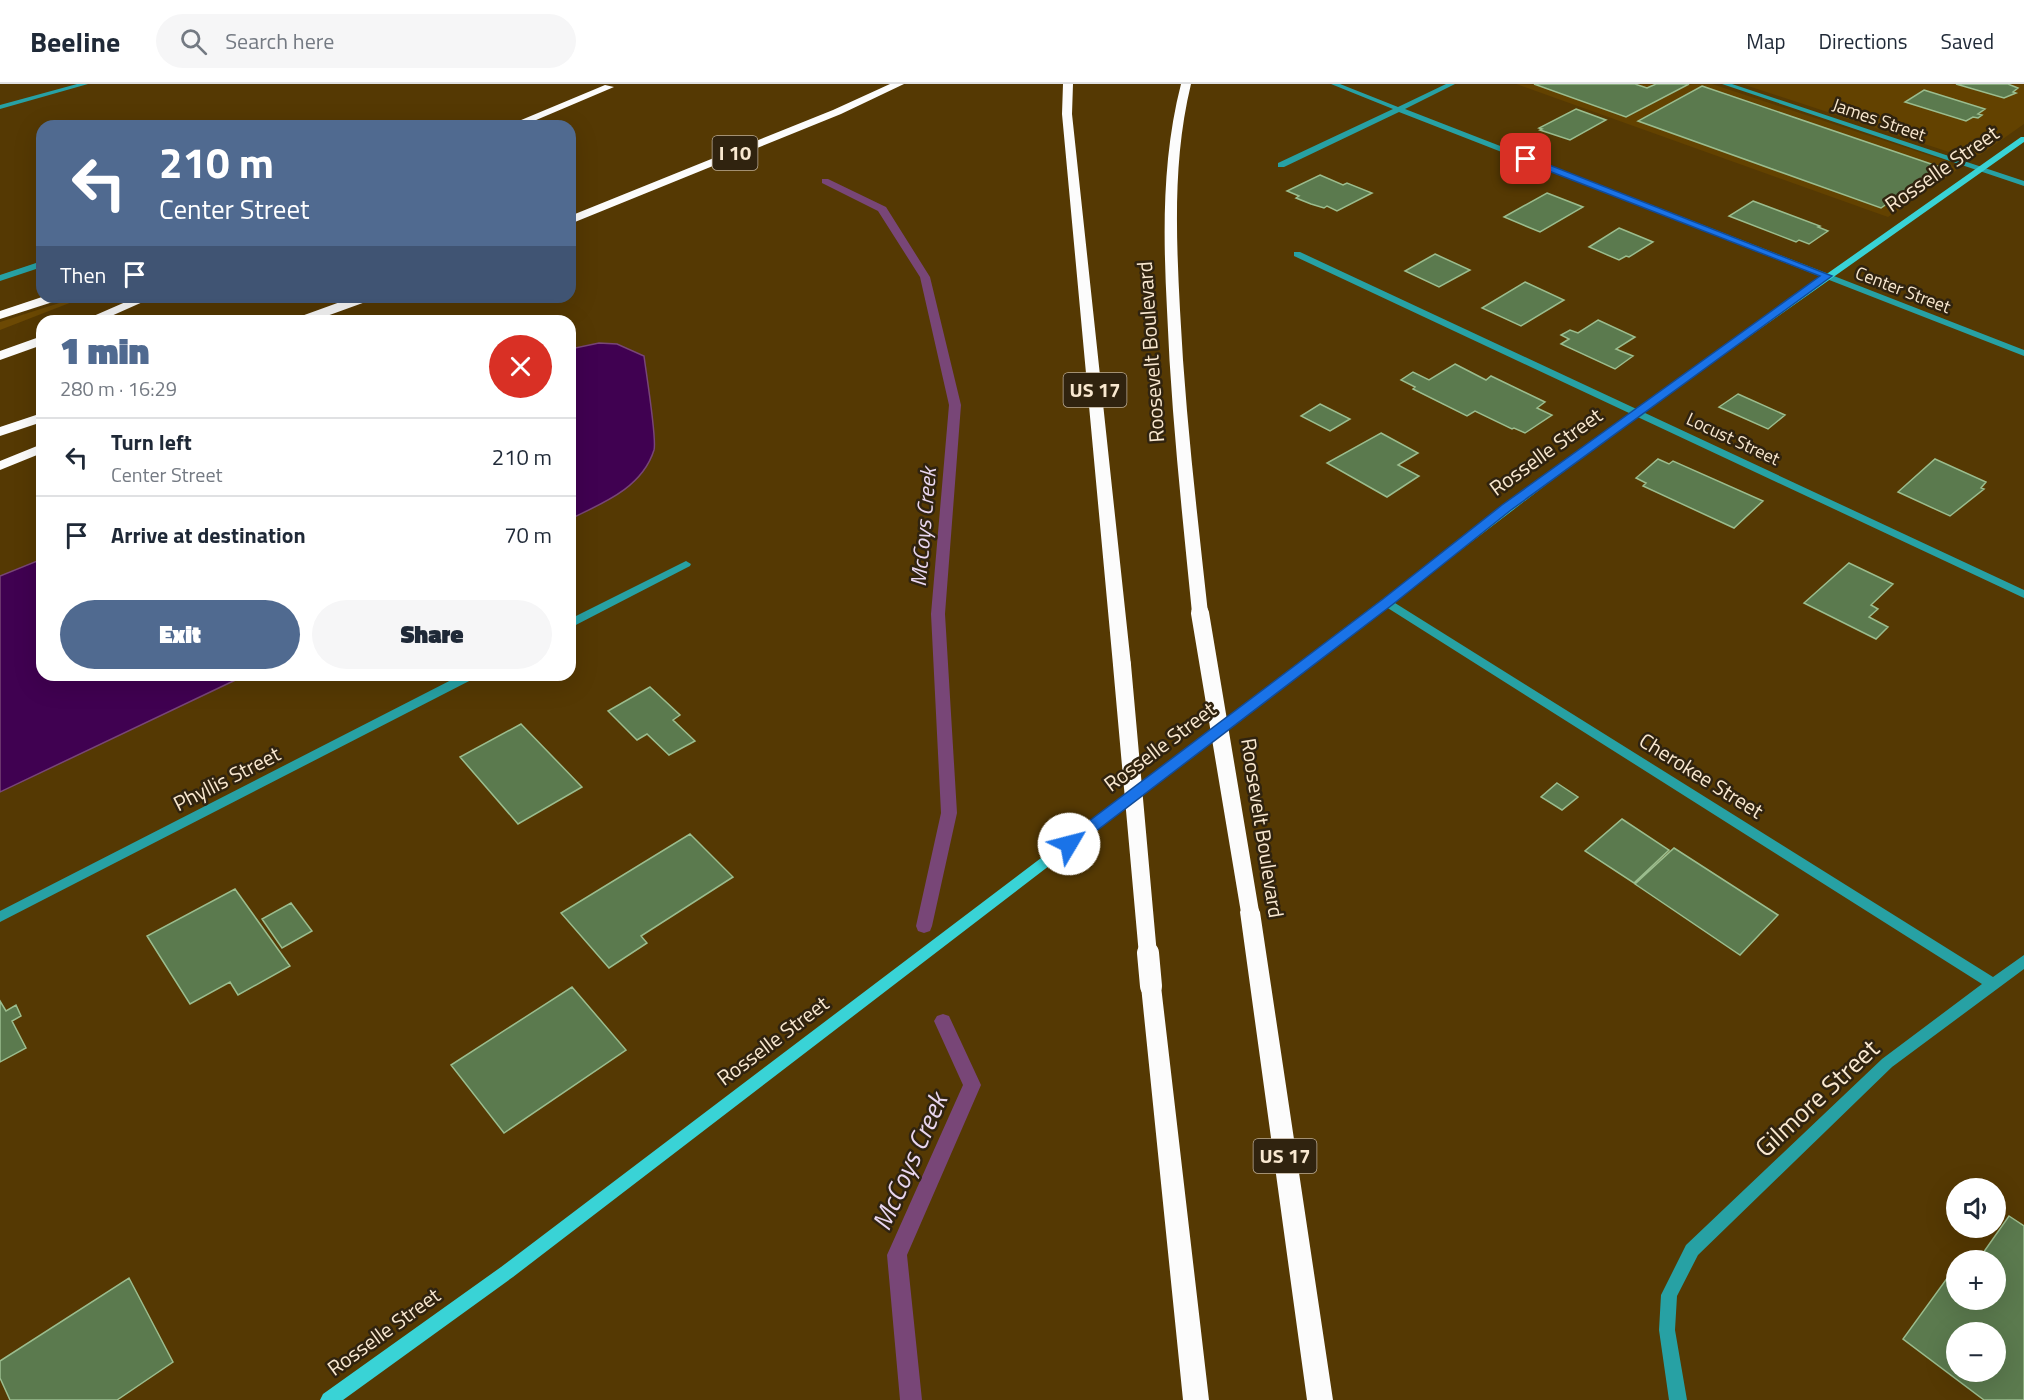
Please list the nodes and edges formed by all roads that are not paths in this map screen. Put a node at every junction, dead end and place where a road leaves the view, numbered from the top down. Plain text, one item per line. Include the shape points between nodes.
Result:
1 (85, 84) edge
2 (899, 84) edge
3 (1068, 84) edge
4 (1186, 84) edge
5 (1334, 84) edge
6 (1452, 84) edge
7 (1725, 84) edge
8 (613, 86) edge
9 (0, 107) edge
10 (1398, 109) junction
11 (527, 120) edge
12 (539, 120) edge
13 (2024, 139) edge
14 (1281, 165) dead end
15 (1981, 170) junction
16 (2024, 184) edge
17 (576, 218) edge
18 (1297, 254) dead end
19 (36, 266) edge
20 (1827, 276) junction
21 (0, 278) edge
22 (36, 303) edge
23 (133, 303) edge
24 (350, 303) edge
25 (368, 303) edge
26 (0, 315) edge
27 (104, 315) edge
28 (317, 315) edge
29 (346, 315) edge
30 (36, 342) edge
31 (2024, 353) edge
32 (0, 356) edge
33 (1637, 413) junction
34 (36, 419) edge
35 (0, 432) edge
36 (36, 451) edge
37 (0, 466) edge
38 (686, 564) dead end
39 (2024, 594) edge
40 (1387, 602) junction
41 (576, 621) edge
42 (459, 681) edge
43 (0, 917) edge
44 (2024, 962) edge
45 (1993, 984) junction
46 (329, 1400) edge
47 (1196, 1400) edge
48 (1320, 1400) edge
49 (1678, 1400) edge

1 - 9 street
2 - 17 highway, I 10
3 - 47 highway, US 17, bridge via 1067,114 1151,986
4 - 48 highway, Roosevelt Boulevard / US 17, bridge via 1173,167 1170,233 1175,364 1200,613 1250,912
5 - 10 street, Center Street
6 - 10 street
7 - 15 street, James Street
8 - 11 highway
8 - 12 highway
10 - 14 street
10 - 20 street, Center Street
13 - 15 street, Rosselle Street
15 - 16 street, James Street
15 - 20 street, Rosselle Street
18 - 33 street, Locust Street
19 - 21 street
20 - 31 street, Center Street
20 - 33 street, Rosselle Street
22 - 26 highway
23 - 27 highway
24 - 28 highway
25 - 29 highway
30 - 32 highway
33 - 39 street, Locust Street
33 - 40 street, Rosselle Street
34 - 35 highway
36 - 37 highway
38 - 41 street
40 - 45 street, Cherokee Street
40 - 46 street, Rosselle Street via 507,1272
42 - 43 street, Phyllis Street
44 - 45 street, Gilmore Street
45 - 49 street, Gilmore Street via 1887,1063 1692,1250 1669,1295 1667,1330

